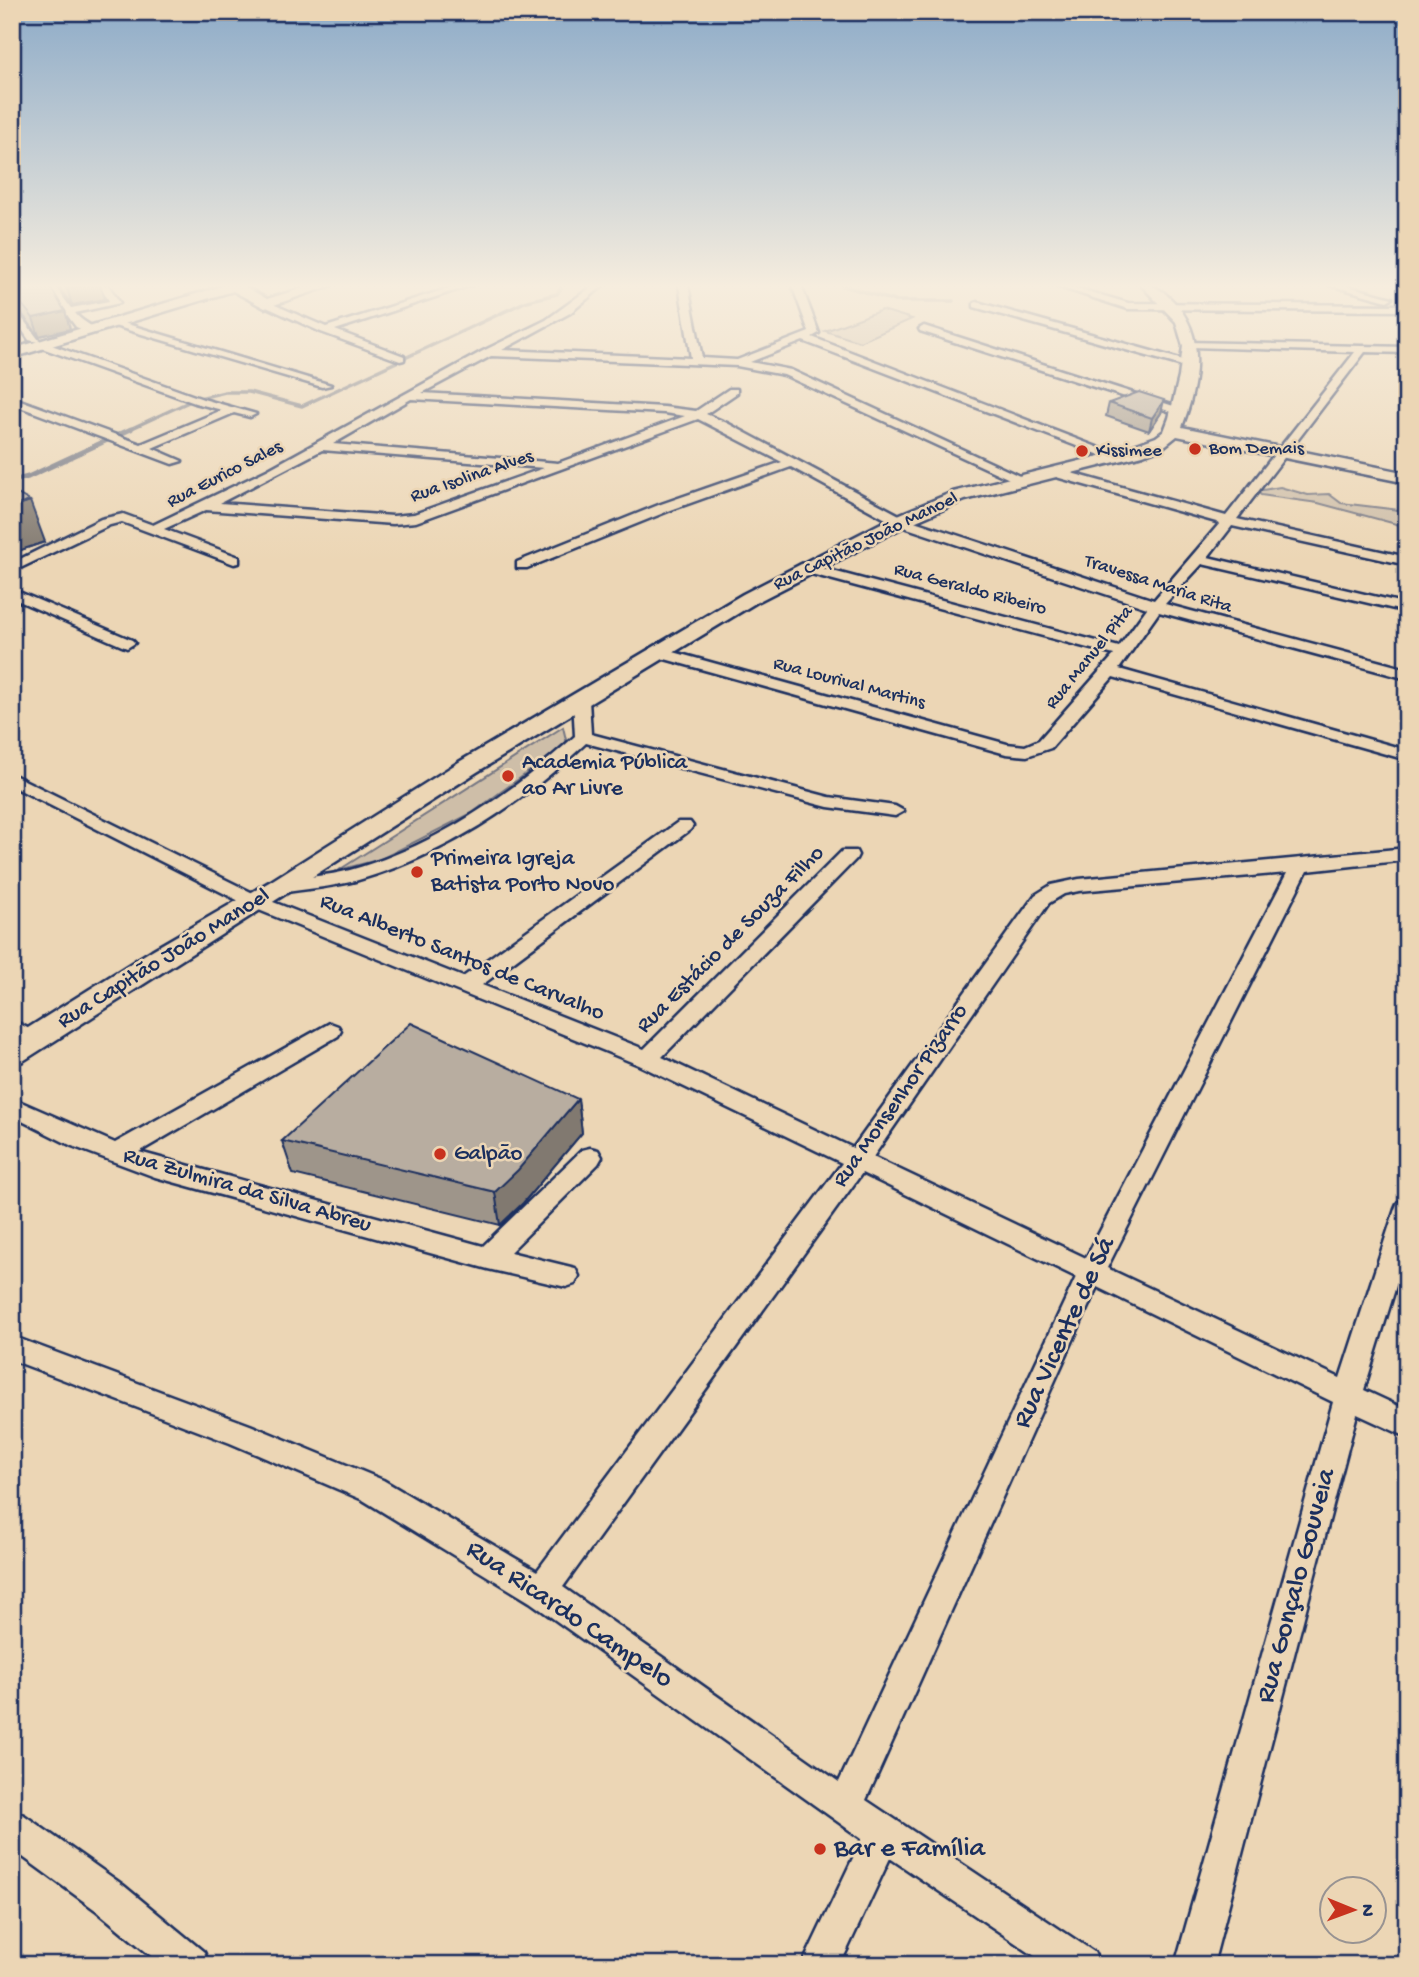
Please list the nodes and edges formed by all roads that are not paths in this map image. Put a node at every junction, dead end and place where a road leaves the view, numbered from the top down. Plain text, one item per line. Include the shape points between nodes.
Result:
1 (134, 377) edge
2 (300, 377) edge
3 (443, 377) edge
4 (800, 377) edge
5 (908, 377) edge
6 (1056, 377) edge
7 (1185, 377) edge
8 (1341, 377) edge
9 (326, 385) dead end
10 (733, 391) dead end
11 (409, 396) junction
12 (12, 400) edge
13 (232, 410) junction
14 (250, 414) dead end
15 (698, 415) junction
16 (1176, 421) junction
17 (318, 446) junction
18 (141, 447) junction
19 (1285, 452) junction
20 (1117, 457) junction
21 (176, 461) dead end
22 (790, 463) junction
23 (562, 466) junction
24 (1053, 472) junction
25 (1407, 478) edge
26 (1020, 479) junction
27 (207, 506) junction
28 (900, 521) junction
29 (1229, 521) junction
30 (156, 528) junction
31 (1199, 559) junction
32 (234, 560) dead end
33 (1407, 561) edge
34 (522, 565) dead end
35 (12, 568) edge
36 (805, 568) junction
37 (12, 593) edge
38 (1156, 606) junction
39 (1407, 608) edge
40 (127, 643) dead end
41 (659, 653) junction
42 (1124, 653) junction
43 (1110, 671) junction
44 (1407, 674) edge
45 (581, 700) junction
46 (583, 737) junction
47 (1027, 751) joint
48 (1407, 755) edge
49 (12, 779) edge
50 (895, 811) dead end
51 (684, 826) dead end
52 (1407, 854) edge
53 (849, 856) dead end
54 (1300, 866) junction
55 (281, 887) junction
56 (256, 902) junction
57 (467, 985) junction
58 (12, 1028) edge
59 (330, 1031) dead end
60 (33, 1040) junction
61 (12, 1053) edge
62 (647, 1059) junction
63 (12, 1106) edge
64 (118, 1153) junction
65 (590, 1157) dead end
66 (857, 1161) junction
67 (1407, 1209) edge
68 (488, 1258) junction
69 (1091, 1273) junction
70 (566, 1276) dead end
71 (12, 1348) edge
72 (1348, 1397) junction
73 (1407, 1424) edge
74 (541, 1591) junction
75 (845, 1807) junction
76 (12, 1827) edge
77 (883, 1833) junction
78 (191, 1965) edge
79 (821, 1965) edge
80 (1081, 1965) edge
81 (1194, 1965) edge

1 - 13 street
2 - 9 street
3 - 11 street, Rua Eurico Sales
4 - 26 street
5 - 20 street
6 - 16 street
7 - 16 main road
8 - 19 street, Rua Manuel Pita
10 - 15 street, Rua Isolina Alves
11 - 15 street, Travessa Maria Rita
11 - 17 street, Rua Eurico Sales
12 - 18 street
13 - 14 street
13 - 18 street
15 - 22 street, Travessa Maria Rita
15 - 23 street, Rua Isolina Alves
16 - 19 main road
16 - 20 main road, Rua Capitão João Manoel via 1157,443
17 - 23 street
17 - 27 street, Rua Eurico Sales
18 - 21 street
19 - 25 main road
19 - 29 street, Rua Manuel Pita
20 - 24 main road, Rua Capitão João Manoel
22 - 28 street, Travessa Maria Rita
22 - 34 street
23 - 27 street, Rua Isolina Alves via 404,520
24 - 26 main road, Rua Capitão João Manoel
24 - 29 street
26 - 28 main road, Rua Capitão João Manoel via 960,496
27 - 30 street, Rua Eurico Sales
28 - 36 main road, Rua Capitão João Manoel
28 - 38 street, Travessa Maria Rita
29 - 31 street, Rua Manuel Pita
29 - 33 street
30 - 32 street
30 - 35 street via 115,519
31 - 38 street, Rua Manuel Pita
31 - 39 street
36 - 41 main road, Rua Capitão João Manoel
36 - 42 street, Rua Geraldo Ribeiro
37 - 40 street
38 - 42 street, Rua Manuel Pita
38 - 44 street, Travessa Maria Rita
41 - 45 main road, Rua Capitão João Manoel
41 - 47 street, Rua Lourival Martins
42 - 43 street, Rua Manuel Pita
43 - 47 street, Rua Manuel Pita via 1045,744
43 - 48 street
45 - 46 street
45 - 55 main road, Rua Capitão João Manoel
46 - 50 street via 828,802
46 - 55 street, Rua Capitão João Manoel via 541,773 459,830 409,856 350,876
49 - 56 street, Rua Alberto Santos de Carvalho
51 - 57 street
52 - 54 street, Rua Monsenhor Pizarro
53 - 62 street, Rua Estácio de Souza Filho
54 - 66 street, Rua Monsenhor Pizarro via 1079,885 1058,889 1042,899
54 - 69 street, Rua Vicente de Sá
55 - 56 main road, Rua Capitão João Manoel
56 - 57 street, Rua Alberto Santos de Carvalho
56 - 60 main road, Rua Capitão João Manoel
57 - 62 street, Rua Alberto Santos de Carvalho
58 - 60 street
59 - 64 street
60 - 61 main road, Rua Capitão João Manoel
62 - 66 street, Rua Alberto Santos de Carvalho
63 - 64 street, Rua Zulmira da Silva Abreu via 80,1140
64 - 68 street, Rua Zulmira da Silva Abreu via 179,1176
65 - 68 street
66 - 69 street, Rua Alberto Santos de Carvalho
66 - 74 street, Rua Monsenhor Pizarro
67 - 72 street, Rua Gonçalo Gouveia
68 - 70 street, Rua Zulmira da Silva Abreu
69 - 72 street, Rua Alberto Santos de Carvalho
69 - 75 street, Rua Vicente de Sá
71 - 74 street, Rua Ricardo Campelo via 373,1490
72 - 73 street, Rua Alberto Santos de Carvalho
72 - 81 street, Rua Gonçalo Gouveia
74 - 75 street, Rua Ricardo Campelo
75 - 77 street, Rua Ricardo Campelo
76 - 78 street via 110,1898
77 - 79 street
77 - 80 street, Rua Ricardo Campelo

